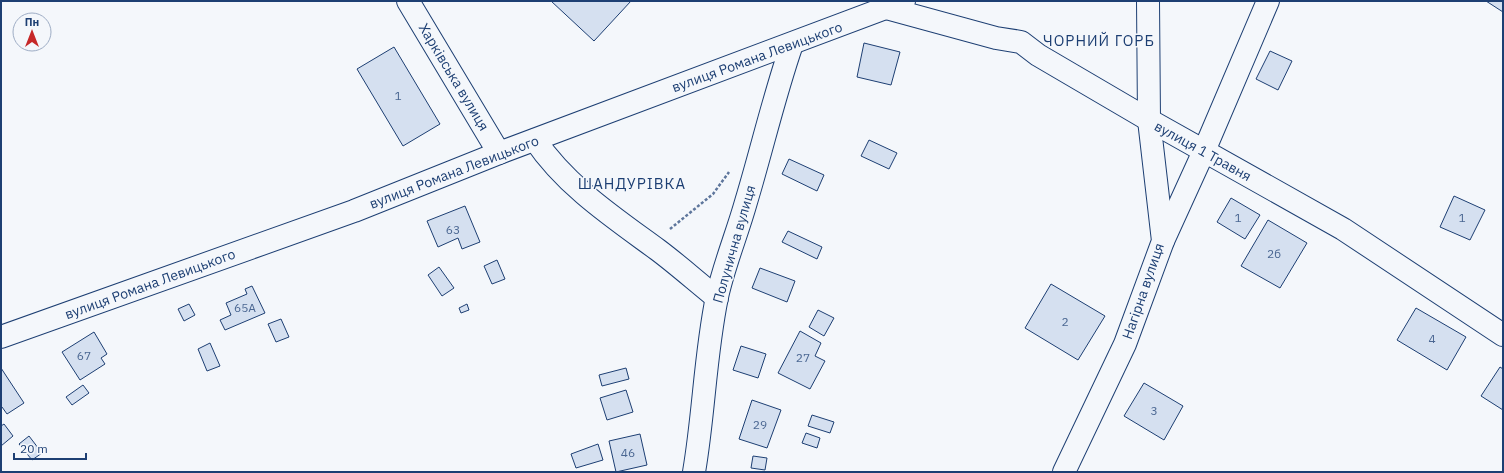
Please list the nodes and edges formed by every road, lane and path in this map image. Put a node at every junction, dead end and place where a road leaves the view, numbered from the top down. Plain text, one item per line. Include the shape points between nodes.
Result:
1 (408, 1) edge
2 (1148, 1) edge
3 (1268, 1) edge
4 (895, 5) edge
5 (792, 44) junction
6 (1149, 120) junction
7 (535, 140) junction
8 (1204, 151) junction
9 (500, 153) junction
10 (732, 169) dead end
11 (1163, 242) junction
12 (651, 245) junction
13 (717, 298) junction
14 (1503, 335) edge
15 (1, 337) edge
16 (694, 472) edge
17 (1064, 472) edge

1 - 9 street, Харківська вулиця
2 - 6 street, Нагірна вулиця
3 - 8 street
4 - 5 street, вулиця Романа Левицького
4 - 6 street, вулиця 1 Травня via 996,38 1021,42
5 - 7 street, вулиця Романа Левицького
5 - 13 street, Полунична вулиця via 775,94
6 - 8 street, вулиця 1 Травня
6 - 11 street, Нагірна вулиця
7 - 9 street, вулиця Романа Левицького
7 - 12 street via 555,167 576,187
8 - 11 street
8 - 14 street, вулиця 1 Травня via 1343,230
9 - 15 street, вулиця Романа Левицького via 354,211
10 - 12 path via 713,194
11 - 17 street, Нагірна вулиця via 1125,344
12 - 13 street
13 - 16 street, Полунична вулиця

